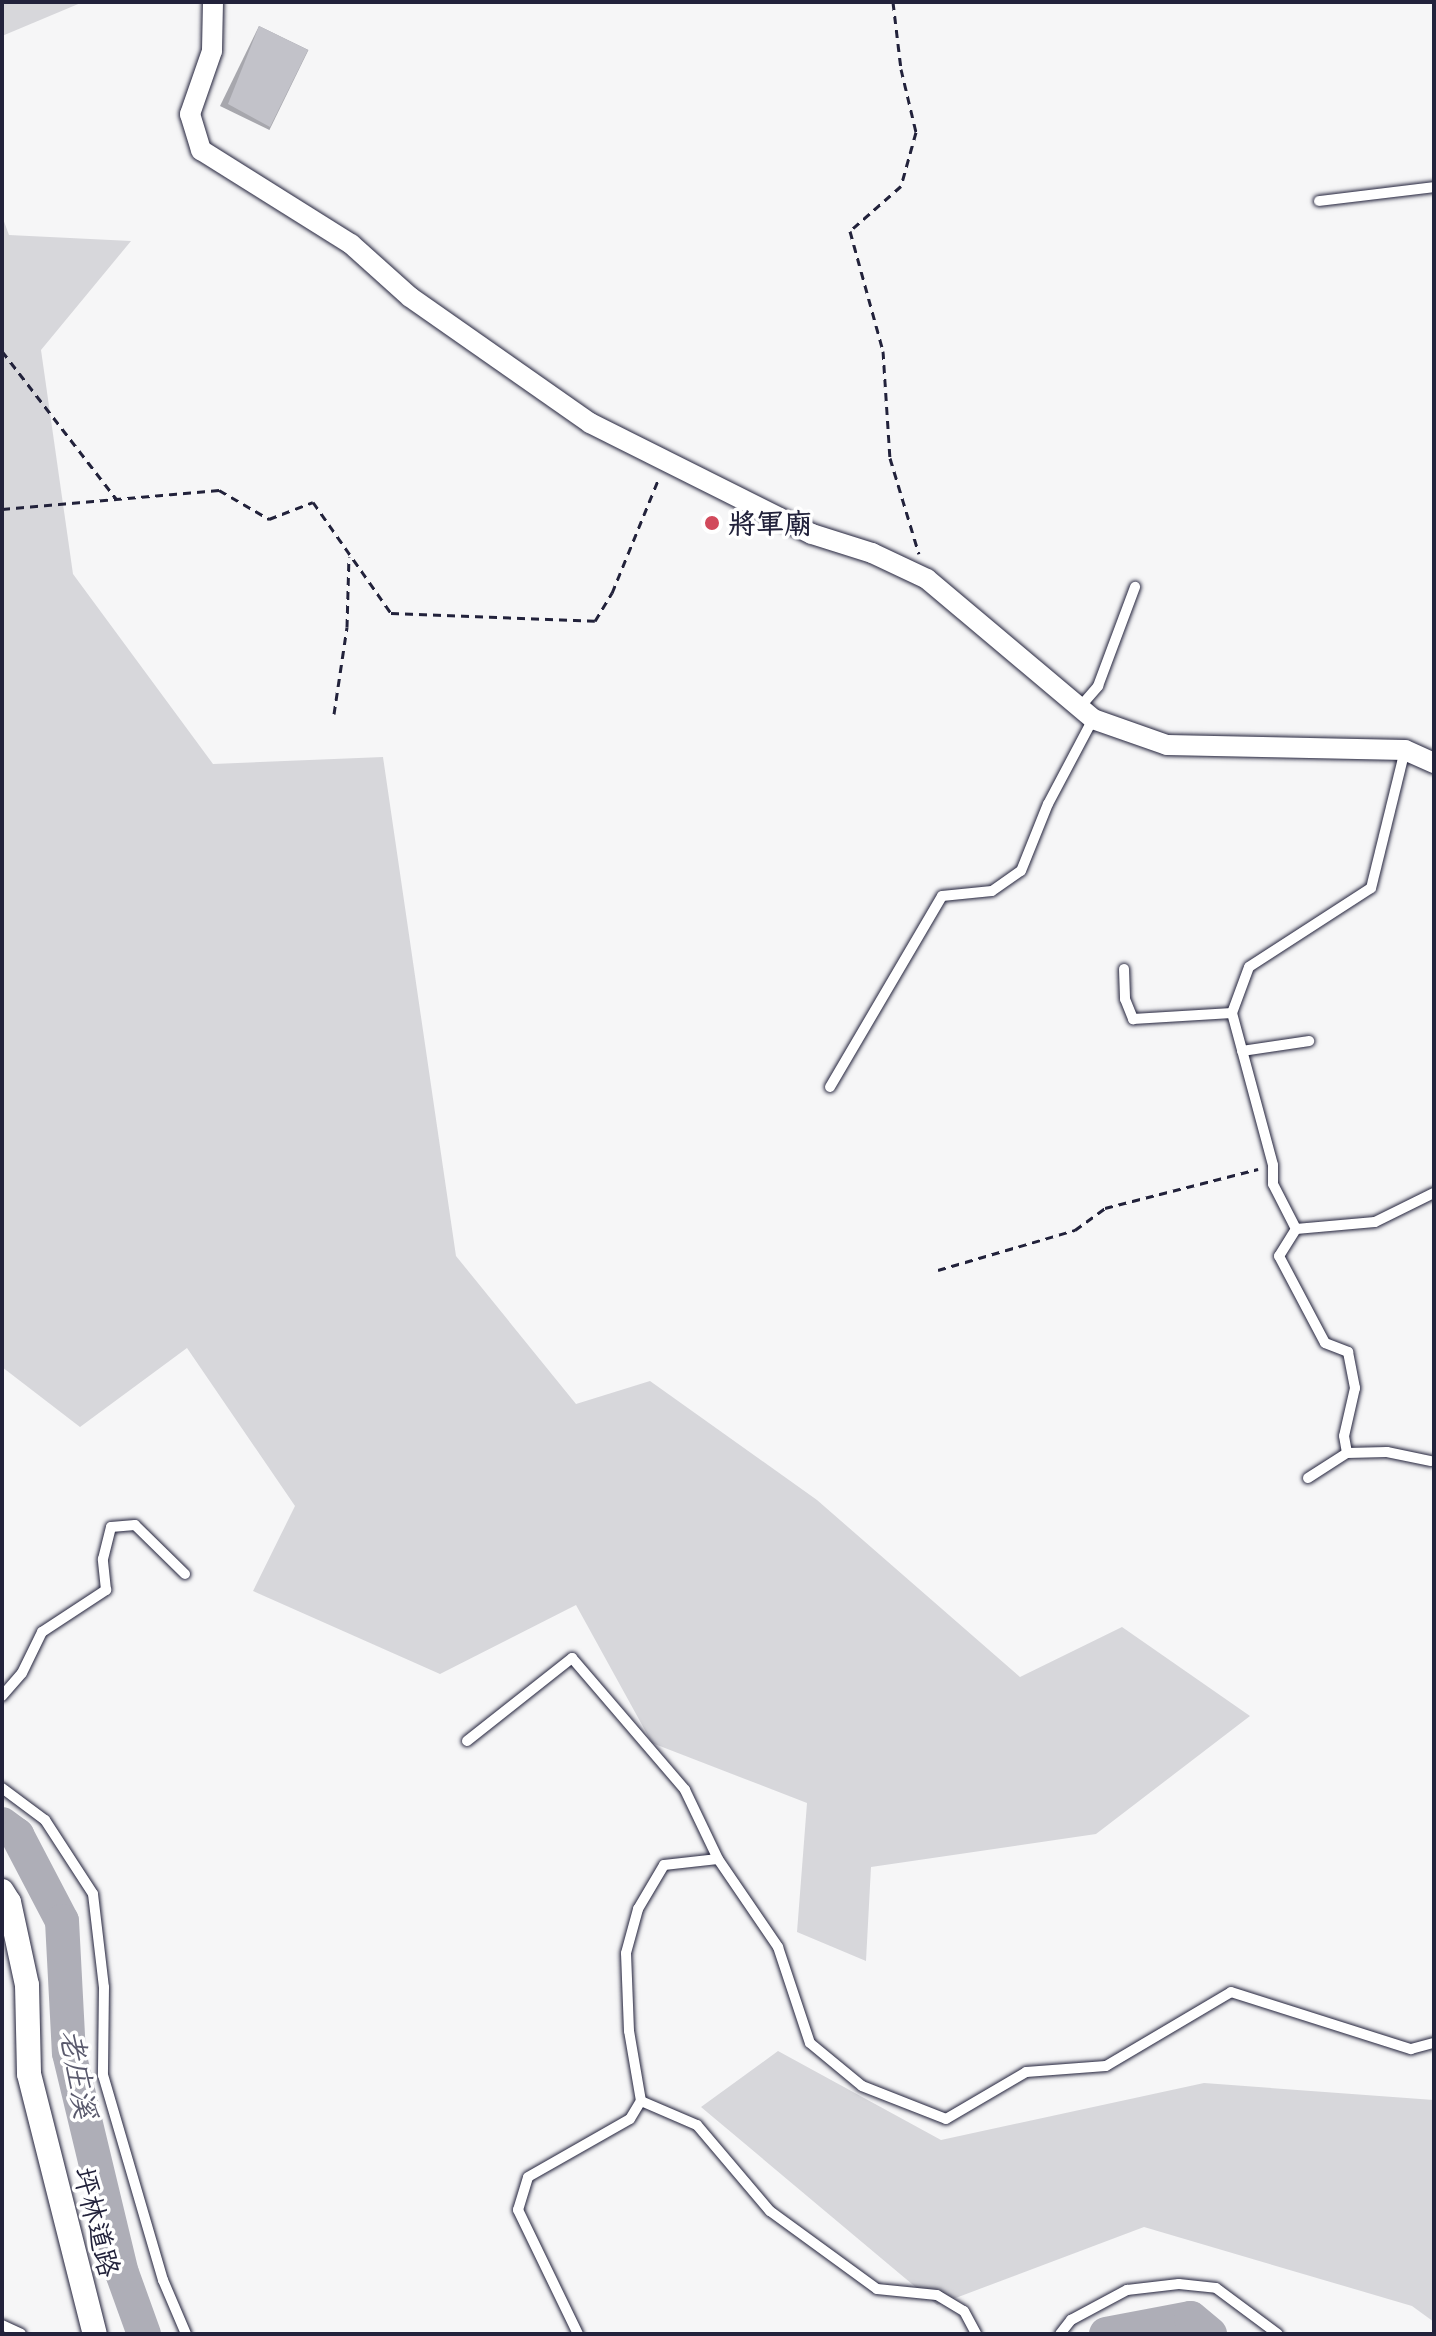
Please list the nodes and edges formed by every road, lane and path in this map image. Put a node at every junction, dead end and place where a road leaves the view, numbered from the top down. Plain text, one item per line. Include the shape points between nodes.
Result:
1 (213, 2) edge
2 (893, 2) edge
3 (1434, 187) edge
4 (1319, 201) dead end
5 (2, 351) edge
6 (667, 458) junction
7 (117, 500) junction
8 (2, 509) edge
9 (349, 557) junction
10 (927, 579) junction
11 (1135, 587) dead end
12 (1086, 713) junction
13 (334, 714) dead end
14 (1405, 750) junction
15 (1434, 763) edge
16 (1124, 969) dead end
17 (1232, 1013) junction
18 (1309, 1041) dead end
19 (1242, 1051) junction
20 (830, 1087) dead end
21 (1273, 1165) junction
22 (1434, 1193) edge
23 (1296, 1229) junction
24 (938, 1270) dead end
25 (1347, 1453) junction
26 (1431, 1461) dead end
27 (1308, 1478) dead end
28 (185, 1574) dead end
29 (2, 1696) edge
30 (467, 1741) dead end
31 (2, 1788) edge
32 (718, 1859) junction
33 (2, 1891) edge
34 (1434, 2043) edge
35 (641, 2101) junction
36 (2, 2325) edge
37 (21, 2334) edge
38 (95, 2334) edge
39 (186, 2334) edge
40 (578, 2334) edge
41 (976, 2334) edge
42 (1060, 2334) edge
43 (1278, 2334) edge

1 - 6 street via 212,51 190,114 201,150 351,244 410,297 590,423
2 - 10 path via 916,132 901,186 850,231 883,351 890,458
3 - 4 lane
5 - 7 path
6 - 9 path via 612,593 595,621 391,613
6 - 10 street via 812,534 872,553
7 - 8 path
7 - 9 path via 219,490 269,519 313,502
9 - 13 path via 347,627
10 - 12 street
11 - 12 lane
12 - 14 street via 1167,745
12 - 20 lane via 1021,871 992,891 942,896
14 - 15 street
14 - 17 lane via 1371,888 1249,967
16 - 17 lane via 1125,999 1133,1019
17 - 19 lane
18 - 19 lane
19 - 21 lane
21 - 23 lane via 1273,1184
21 - 24 path via 1105,1208 1075,1230
22 - 23 lane via 1375,1222
23 - 25 lane via 1279,1256 1325,1343 1348,1352 1355,1388 1344,1436
25 - 26 lane via 1387,1452
25 - 27 lane
28 - 29 lane via 135,1525 111,1527 103,1559 106,1590 42,1632 22,1673
30 - 32 lane via 572,1658 685,1790
31 - 39 lane via 45,1820 93,1894 104,1987 103,2075 163,2280
32 - 34 lane via 778,1947 810,2043 862,2086 946,2119 992,2097 1026,2072 1106,2066 1231,1992 1411,2049
32 - 35 lane via 664,1865 638,1909 626,1953 629,2031
33 - 38 street, 坪林道路 via 27,1985 29,2074
35 - 40 lane via 630,2119 528,2177 518,2210
35 - 41 lane via 697,2125 770,2211 877,2289 937,2295 964,2311
36 - 37 lane
42 - 43 lane via 1071,2320 1127,2290 1179,2284 1216,2288

